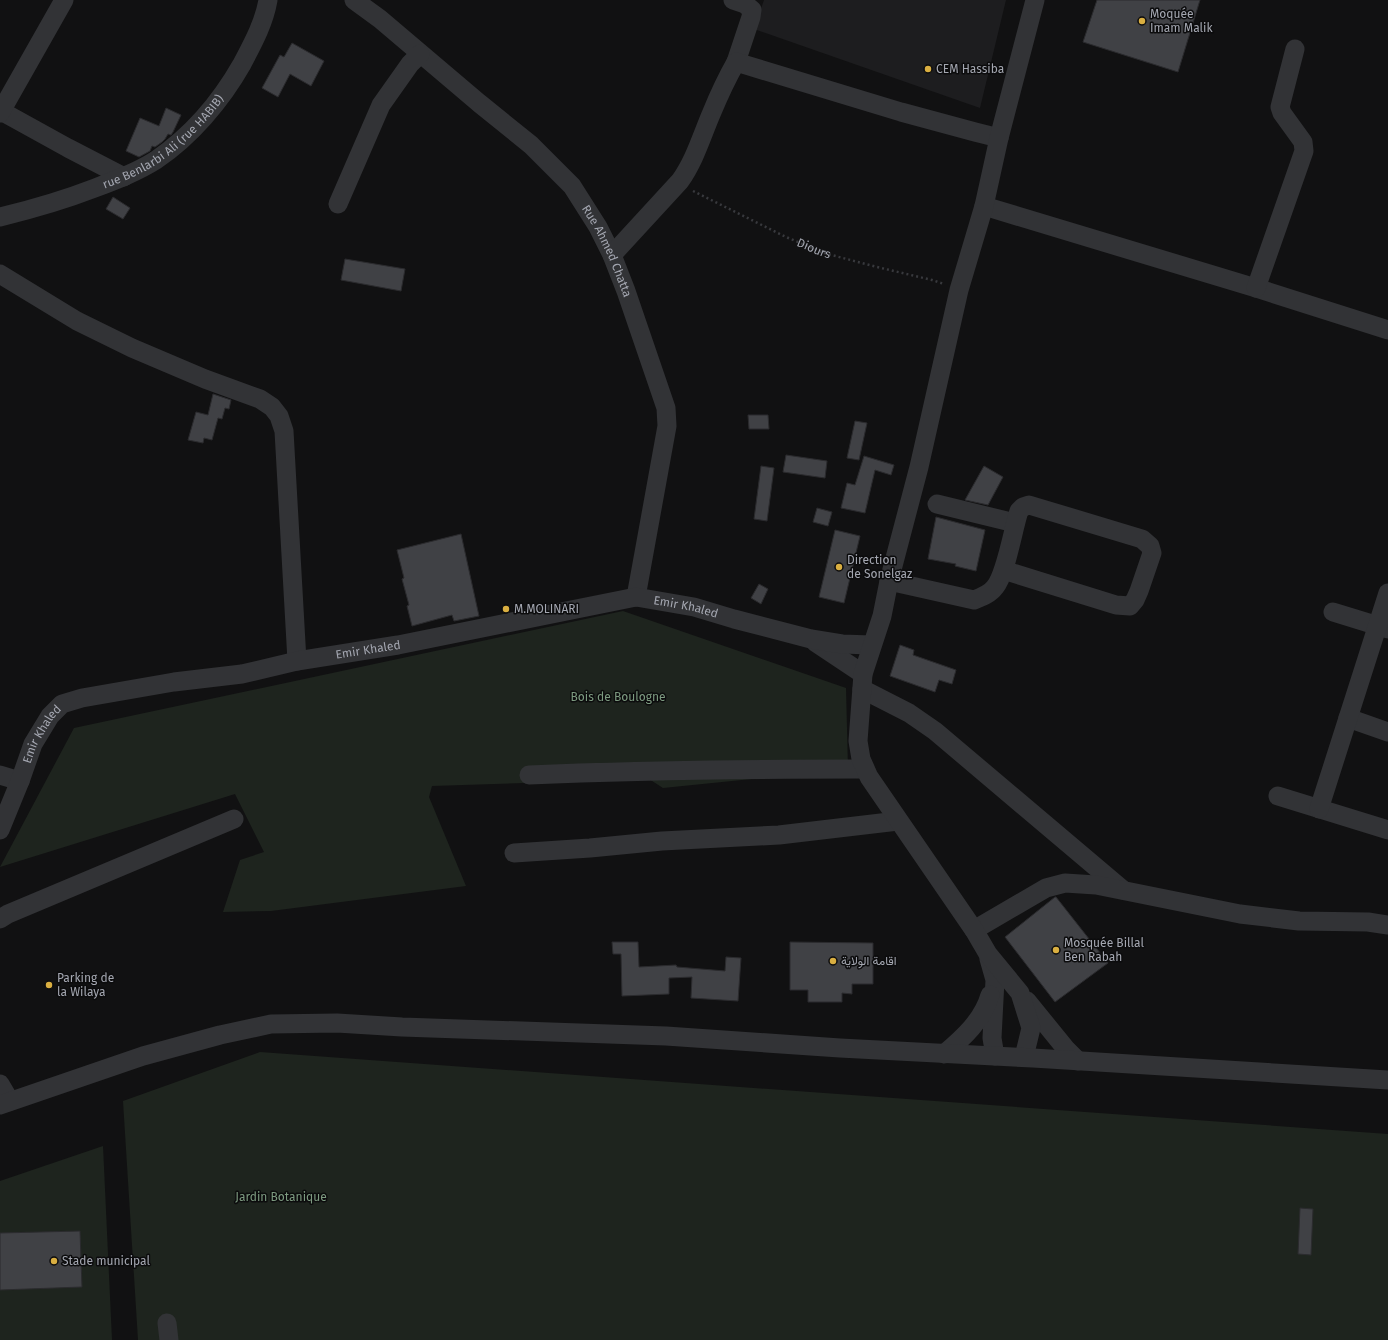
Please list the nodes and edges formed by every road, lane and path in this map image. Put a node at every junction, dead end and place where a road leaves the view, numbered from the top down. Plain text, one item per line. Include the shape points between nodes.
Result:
1 (64, 0) edge
2 (268, 0) edge
3 (354, 0) edge
4 (733, 0) edge
5 (1035, 0) edge
6 (1295, 49) dead end
7 (420, 54) junction
8 (736, 62) junction
9 (1, 112) edge
10 (999, 138) junction
11 (124, 177) junction
12 (680, 181) junction
13 (338, 204) dead end
14 (984, 206) junction
15 (0, 217) edge
16 (612, 255) junction
17 (0, 274) edge
18 (1256, 288) junction
19 (959, 290) junction
20 (1388, 330) edge
21 (937, 504) dead end
22 (1015, 523) junction
23 (1003, 570) junction
24 (889, 581) junction
25 (1388, 593) edge
26 (636, 597) junction
27 (1333, 612) dead end
28 (1383, 628) edge
29 (811, 639) junction
30 (871, 645) junction
31 (297, 661) junction
32 (863, 681) junction
33 (1348, 718) junction
34 (1388, 732) edge
35 (864, 769) junction
36 (0, 775) edge
37 (529, 775) dead end
38 (20, 781) junction
39 (1278, 796) dead end
40 (1320, 809) junction
41 (234, 819) dead end
42 (898, 821) junction
43 (0, 830) edge
44 (1388, 830) edge
45 (514, 853) dead end
46 (1124, 890) junction
47 (3, 912) edge
48 (1388, 925) edge
49 (974, 930) junction
50 (988, 954) junction
51 (995, 980) junction
52 (1020, 993) junction
53 (944, 1054) junction
54 (995, 1056) junction
55 (1024, 1057) junction
56 (1078, 1061) junction
57 (1388, 1080) edge
58 (0, 1084) edge
59 (5, 1103) edge

1 - 9 street
2 - 11 street, rue Benlarbi Ali (rue HABIB) via 265,16 251,48 230,84 210,110 180,142 155,160
3 - 7 street, Rue Ahmed Chatta
4 - 8 street via 745,4 752,10
5 - 10 street
6 - 18 street via 1280,107 1303,142 1304,151
7 - 13 street via 381,105
7 - 16 street, Rue Ahmed Chatta via 531,145 572,186
8 - 10 street via 901,112
8 - 12 street via 688,169
9 - 11 street
10 - 14 street
11 - 15 street, rue Benlarbi Ali (rue HABIB) via 61,201
12 - 16 street
12 - 19 path, Diours via 698,193 824,253 932,280
14 - 18 street
14 - 19 street
16 - 26 street, Rue Ahmed Chatta via 666,408 667,426
17 - 31 street via 77,321 168,364 260,399 272,407 279,416 284,430
18 - 20 street
19 - 24 street via 919,467
21 - 22 street
22 - 23 street
22 - 23 street via 1019,511 1029,505 1142,539 1150,546 1152,553 1139,591 1130,606 1116,605
23 - 24 street via 996,587 985,596 974,600
24 - 30 street via 882,616
25 - 28 street
26 - 29 street, Emir Khaled via 694,607
26 - 31 street, Emir Khaled via 398,645
27 - 28 street
28 - 33 street
29 - 30 street
29 - 32 street
30 - 32 street
31 - 38 street, Emir Khaled via 242,674 174,682 82,698 62,704 50,716 33,744
32 - 35 street via 858,741
32 - 46 street via 936,731
33 - 34 street
33 - 40 street
35 - 37 street via 605,771
35 - 42 street
36 - 38 street
38 - 43 street, Emir Khaled
39 - 40 street
40 - 44 street
41 - 47 street
42 - 45 street via 779,835
42 - 49 street
46 - 48 street via 1240,914 1299,921 1368,922
46 - 49 street via 1065,883 1046,888
49 - 50 street
50 - 51 street
50 - 52 street
51 - 53 street via 989,1000 979,1018
51 - 54 street via 992,1031
52 - 55 street via 1031,1028
52 - 56 street
53 - 54 street
53 - 59 street via 666,1036 338,1023 271,1024 143,1056
54 - 55 street
55 - 56 street
56 - 57 street
58 - 59 street

